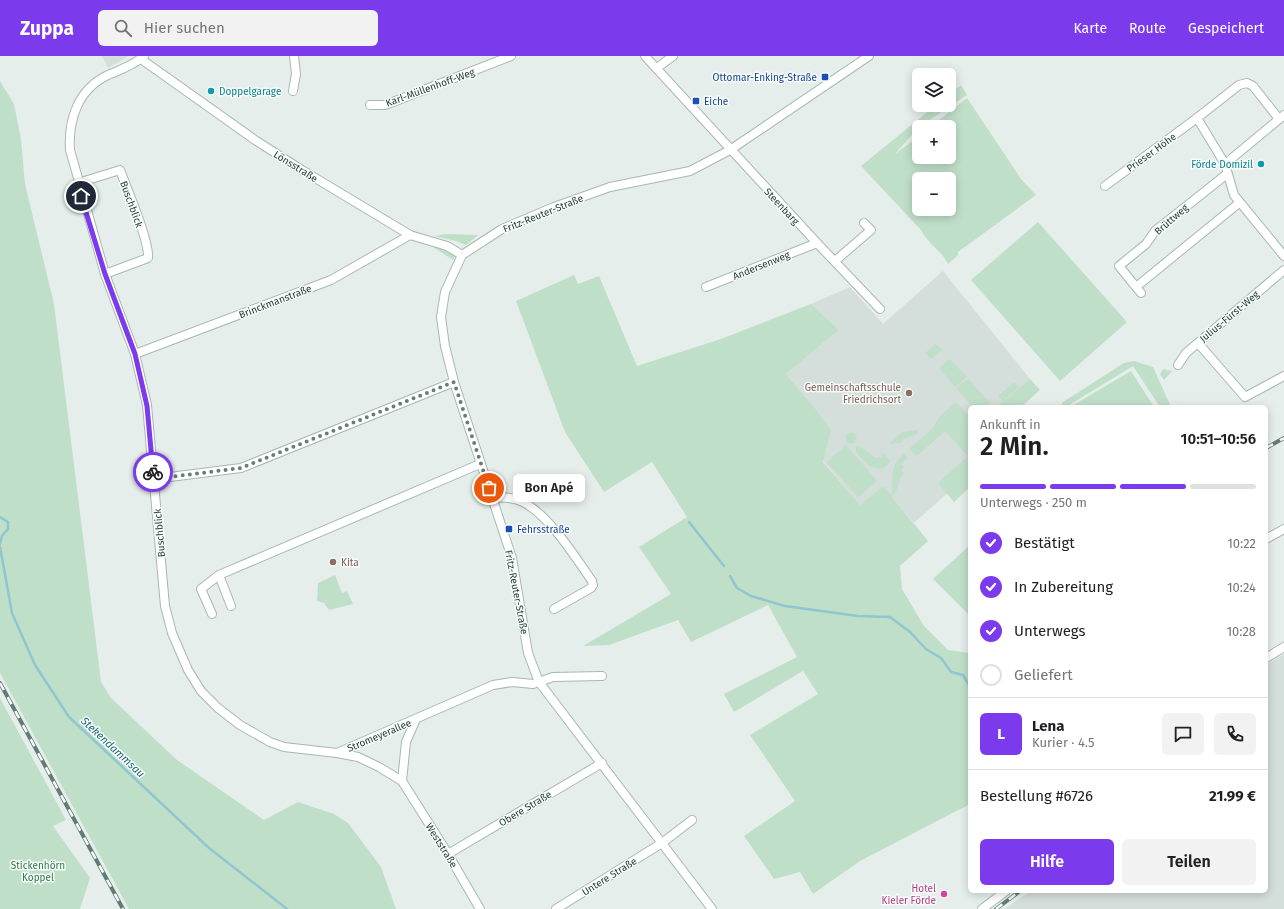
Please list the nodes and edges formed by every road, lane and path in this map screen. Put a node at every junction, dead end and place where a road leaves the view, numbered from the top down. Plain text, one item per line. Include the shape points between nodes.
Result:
1 (294, 56) edge
2 (511, 56) edge
3 (645, 56) edge
4 (673, 56) edge
5 (869, 56) edge
6 (142, 57) edge
7 (657, 68) junction
8 (293, 91) dead end
9 (370, 105) dead end
10 (1282, 117) edge
11 (1197, 118) junction
12 (730, 150) junction
13 (1225, 164) junction
14 (1227, 174) junction
15 (78, 182) junction
16 (1105, 186) dead end
17 (1239, 203) junction
18 (864, 223) dead end
19 (410, 235) junction
20 (817, 243) junction
21 (462, 255) junction
22 (1284, 256) edge
23 (835, 261) junction
24 (1284, 270) edge
25 (105, 274) junction
26 (706, 287) dead end
27 (880, 309) dead end
28 (1198, 342) junction
29 (135, 354) junction
30 (1178, 365) dead end
31 (1284, 376) edge
32 (454, 382) junction
33 (480, 464) junction
34 (154, 479) junction
35 (493, 498) junction
36 (1284, 529) edge
37 (1268, 538) edge
38 (219, 575) junction
39 (163, 584) joint
40 (231, 606) dead end
41 (554, 609) dead end
42 (212, 614) dead end
43 (1284, 648) edge
44 (1268, 657) edge
45 (602, 676) dead end
46 (539, 682) junction
47 (416, 719) junction
48 (337, 753) junction
49 (602, 763) junction
50 (402, 781) junction
51 (692, 820) dead end
52 (662, 843) junction
53 (448, 854) junction
54 (1003, 893) edge
55 (480, 909) edge
56 (556, 909) edge
57 (712, 909) edge
58 (982, 909) edge

1 - 8 street via 296,74
2 - 9 street, Karl-Müllenhoff-Weg via 385,105
3 - 7 street
4 - 7 street
5 - 12 street, Fritz-Reuter-Straße
6 - 15 street, Buschblick via 96,82 85,94 72,117 70,150
6 - 19 street, Lönsstraße via 255,140
7 - 12 street
10 - 11 street, Prieser Höhe via 1253,86 1247,83 1239,85
10 - 13 street
11 - 13 street
11 - 16 street, Prieser Höhe
12 - 20 street, Steenbarg
12 - 21 street, Fritz-Reuter-Straße via 690,171 610,187 554,207 502,229
13 - 14 street
14 - 17 street via 1232,192
14 - 17 street, Brüttweg via 1155,231 1146,244 1119,266 1139,290
15 - 25 street, Buschblick
15 - 25 street, Buschblick via 120,170 143,235 148,258
17 - 22 street
18 - 23 street via 870,230
19 - 21 street, Lönsstraße via 447,246
19 - 29 street, Brinckmanstraße via 331,280
20 - 23 street, Steenbarg
20 - 26 street, Andersenweg
21 - 32 street, Fritz-Reuter-Straße via 445,292 441,317
23 - 27 street, Steenbarg
24 - 28 street, Julius-Fürst-Weg
25 - 29 street, Buschblick
28 - 30 street, Julius-Fürst-Weg
28 - 31 street via 1245,397
29 - 34 street, Buschblick via 147,406
32 - 33 street, Fritz-Reuter-Straße
32 - 34 street via 241,468
33 - 35 street, Fritz-Reuter-Straße
33 - 38 street
34 - 39 street, Buschblick
35 - 41 street via 508,497 523,502 539,514 567,545 592,581 591,588
35 - 46 street, Fritz-Reuter-Straße via 512,558 528,653
36 - 37 street
38 - 40 street
38 - 42 street via 200,589
39 - 48 street, Stromeyerallee via 165,606 172,633 188,670 201,691 218,708 240,725 270,742 284,747
43 - 44 street
45 - 46 street, Stromeyerallee via 553,677
46 - 47 street, Stromeyerallee via 493,685
46 - 49 street, Fritz-Reuter-Straße
47 - 48 street, Stromeyerallee
47 - 50 street via 406,742
48 - 50 street, Weststraße via 358,757
49 - 52 street, Fritz-Reuter-Straße
49 - 53 street, Obere Straße
50 - 53 street, Weststraße
51 - 52 street, Untere Straße
52 - 56 street, Untere Straße
52 - 57 street, Fritz-Reuter-Straße
53 - 55 street, Weststraße
54 - 58 street

